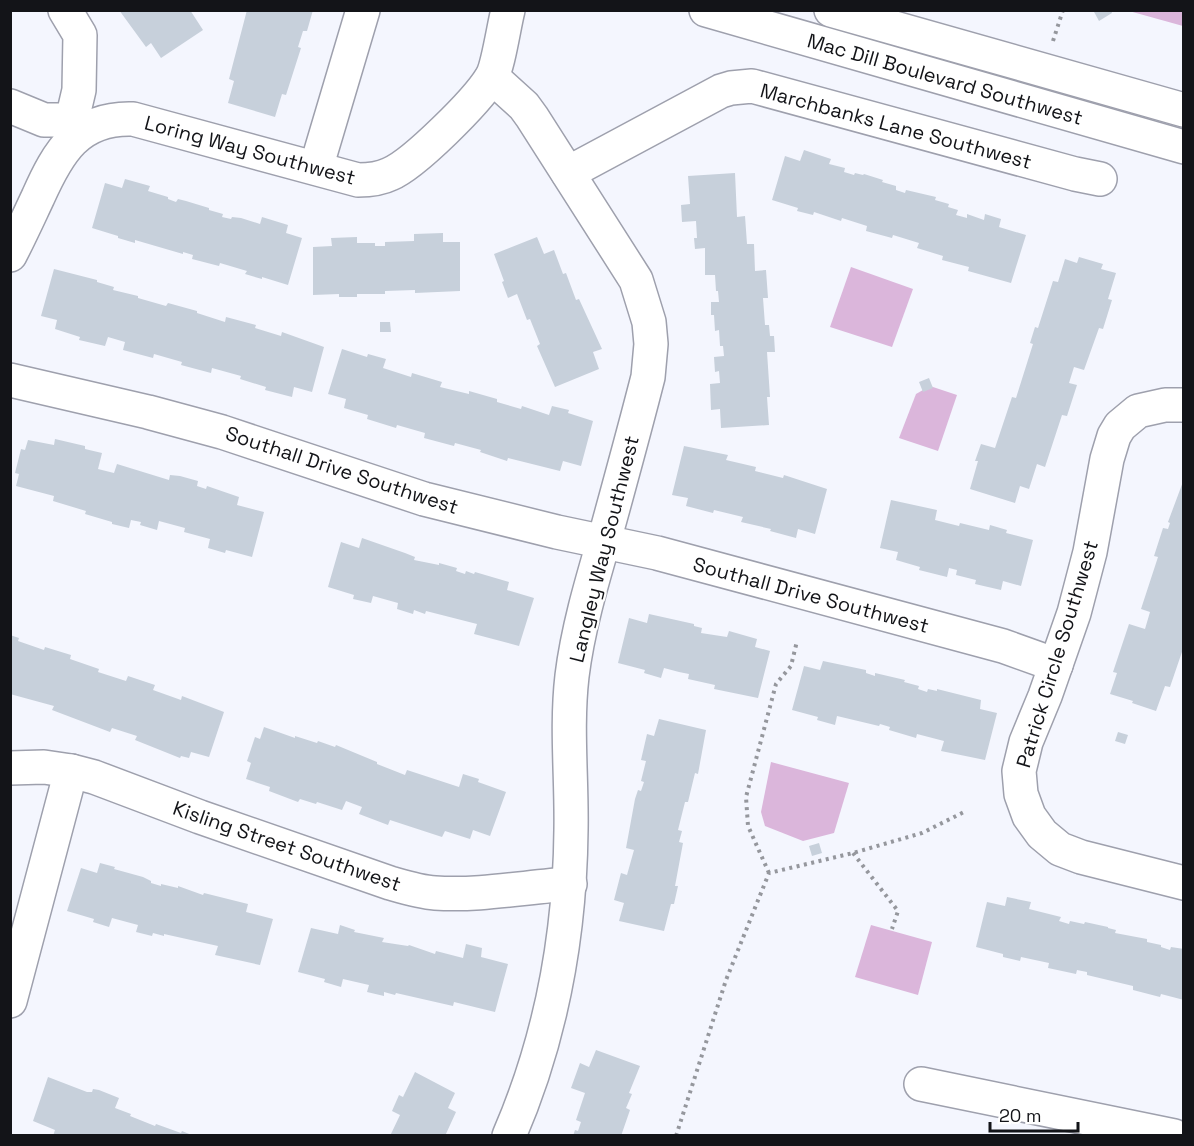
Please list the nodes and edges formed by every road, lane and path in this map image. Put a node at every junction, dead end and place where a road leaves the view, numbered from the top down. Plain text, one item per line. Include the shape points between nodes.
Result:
1 (65, 10) edge
2 (363, 10) edge
3 (508, 10) edge
4 (706, 10) edge
5 (831, 10) edge
6 (492, 77) junction
7 (10, 106) edge
8 (1184, 110) edge
9 (75, 127) junction
10 (1184, 147) edge
11 (316, 168) junction
12 (568, 173) junction
13 (1100, 179) dead end
14 (10, 255) edge
15 (10, 380) edge
16 (1184, 405) edge
17 (604, 542) junction
18 (797, 641) dead end
19 (1056, 665) junction
20 (10, 768) edge
21 (71, 771) junction
22 (966, 812) dead end
23 (854, 853) junction
24 (769, 873) junction
25 (1184, 883) edge
26 (570, 884) junction
27 (892, 929) dead end
28 (10, 1001) edge
29 (921, 1084) dead end
30 (509, 1136) edge
31 (676, 1136) edge
32 (1174, 1136) edge

1 - 9 street via 80,35
2 - 11 street
3 - 6 street, Loring Way Southwest
4 - 10 street, Mac Dill Boulevard Southwest
5 - 8 street, Mac Dill Boulevard Southwest
6 - 11 street, Loring Way Southwest via 453,123 392,174 358,180
6 - 12 street, Langley Way Southwest via 524,106
7 - 9 street
9 - 11 street, Loring Way Southwest via 133,119
9 - 14 street, Loring Way Southwest
12 - 13 street, Marchbanks Lane Southwest via 721,91 752,86
12 - 17 street, Langley Way Southwest via 636,280 649,322 648,377
15 - 17 street, Southall Drive Southwest via 222,432 424,500
16 - 19 street, Patrick Circle Southwest via 1138,411 1114,436 1086,568
17 - 19 street, Southall Drive Southwest via 1003,646
17 - 26 street, Langley Way Southwest via 576,647 570,691
18 - 24 path via 790,666 776,684 746,797 748,826
19 - 25 street, Patrick Circle Southwest via 1020,761 1019,783 1029,816 1051,842 1070,854
20 - 21 street, Kisling Street Southwest
21 - 26 street, Kisling Street Southwest via 418,890 481,892
21 - 28 street
22 - 23 path via 922,833
23 - 24 path
23 - 27 path via 898,911
24 - 31 path via 726,980
26 - 30 street, Langley Way Southwest via 566,929 547,1021
29 - 32 street

